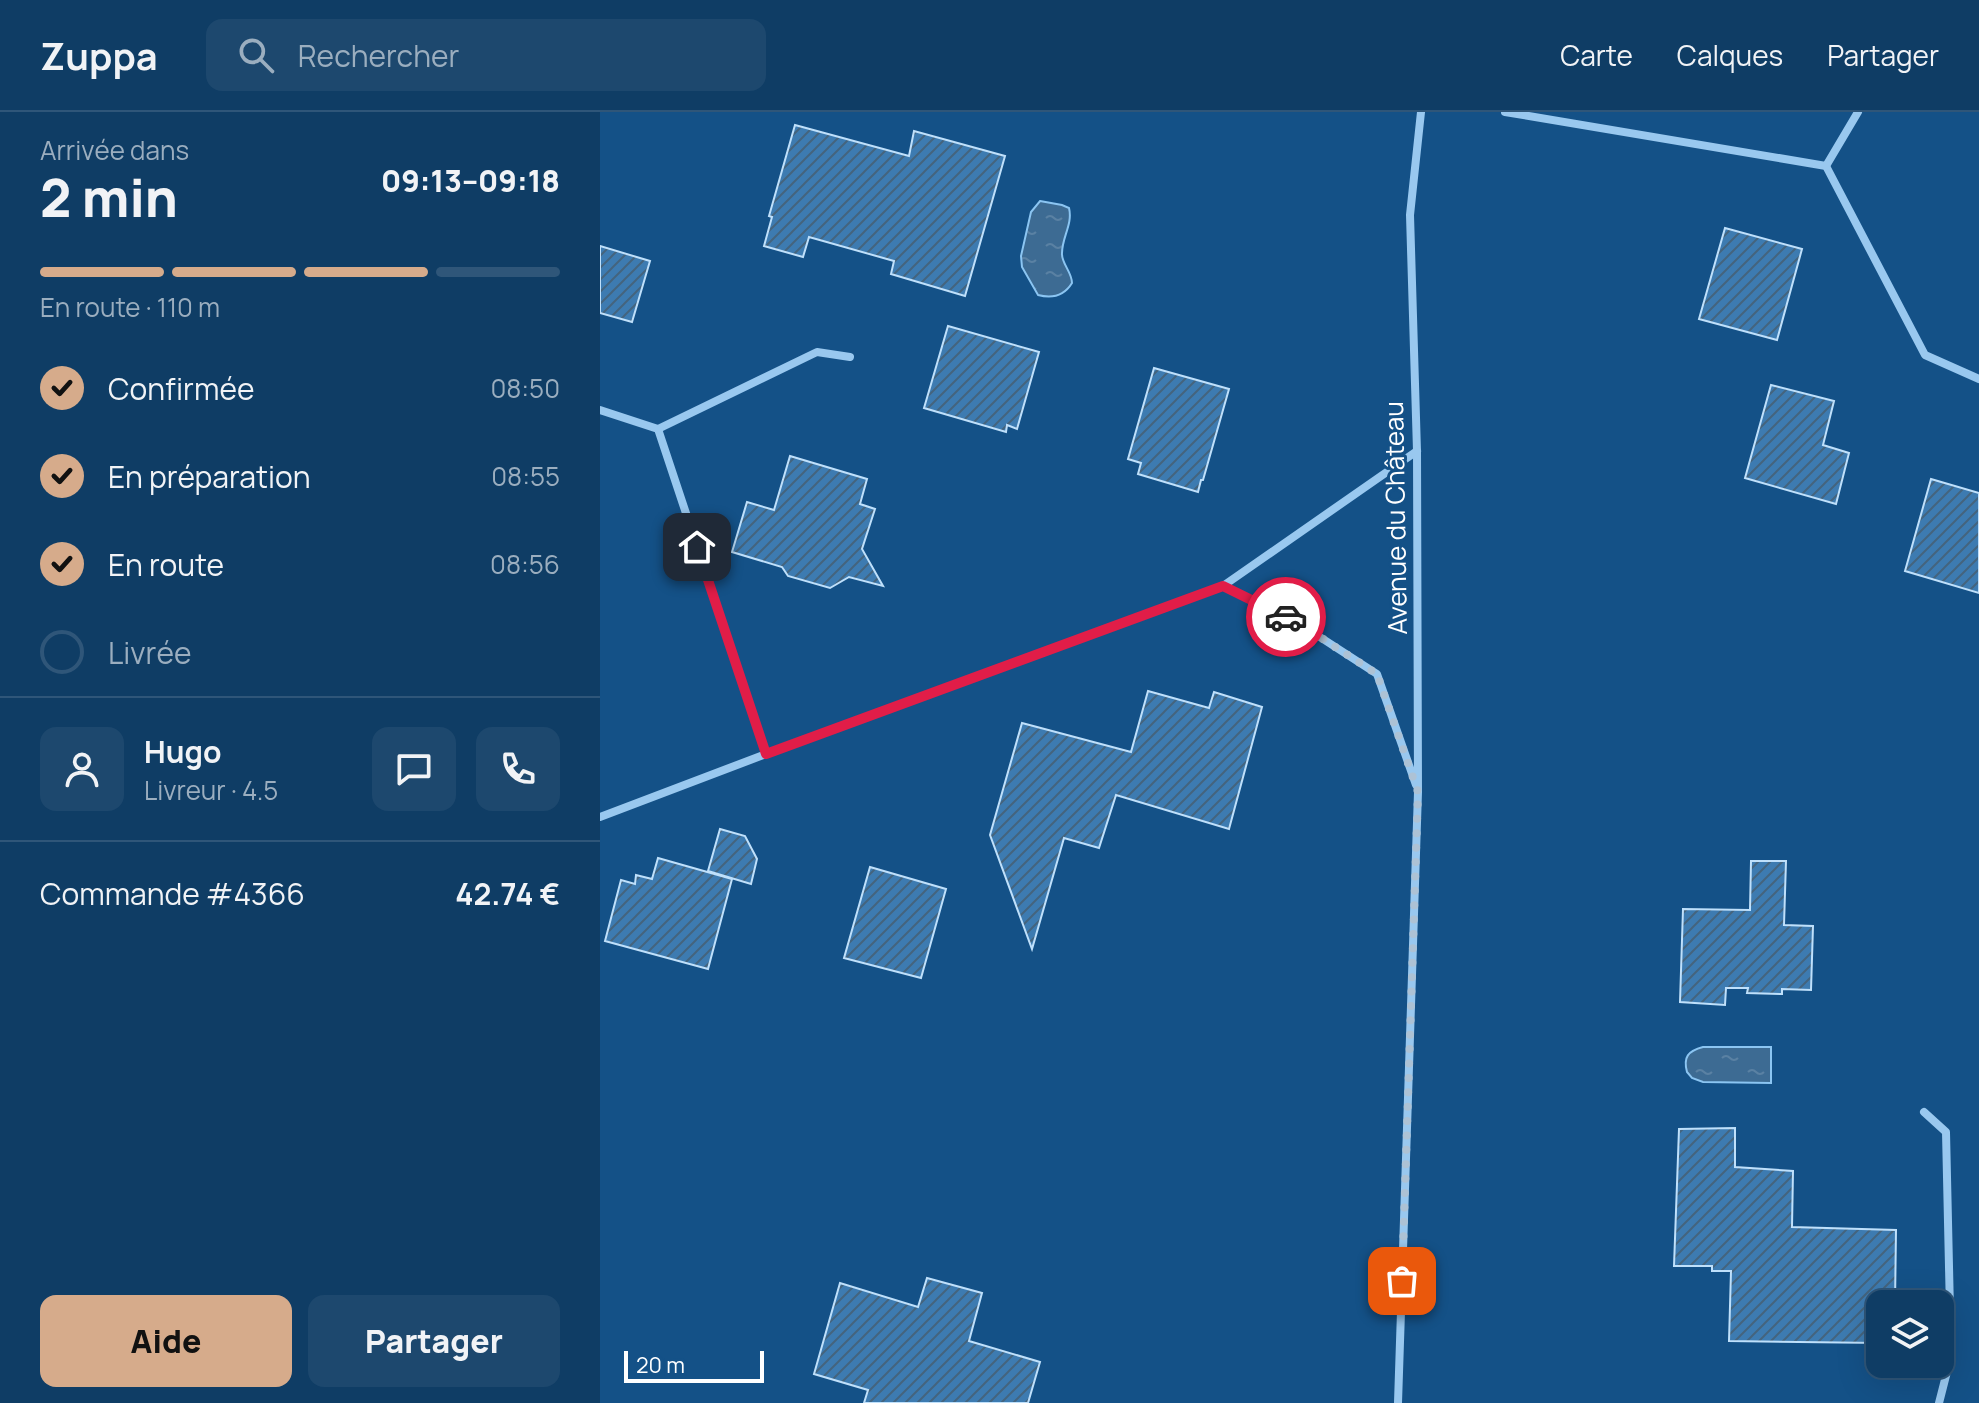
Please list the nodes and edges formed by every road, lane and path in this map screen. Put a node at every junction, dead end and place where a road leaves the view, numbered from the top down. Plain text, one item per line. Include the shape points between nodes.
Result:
1 (1421, 112) edge
2 (1505, 112) edge
3 (1858, 112) edge
4 (1826, 166) junction
5 (850, 357) dead end
6 (1979, 379) edge
7 (600, 410) edge
8 (658, 429) junction
9 (1417, 451) junction
10 (1223, 586) junction
11 (766, 754) junction
12 (1418, 792) junction
13 (600, 817) edge
14 (1924, 1112) dead end
15 (1398, 1403) edge
16 (1939, 1403) edge

1 - 9 street, Avenue du Château via 1410,215
2 - 4 street
3 - 4 street
4 - 6 street via 1925,355
5 - 8 street via 817,352
7 - 8 street
8 - 11 street
9 - 10 street
9 - 12 street, Avenue du Château
10 - 11 street
10 - 12 street via 1306,628 1377,674
11 - 13 street
12 - 15 street, Avenue du Château
14 - 16 street via 1946,1132 1951,1356

